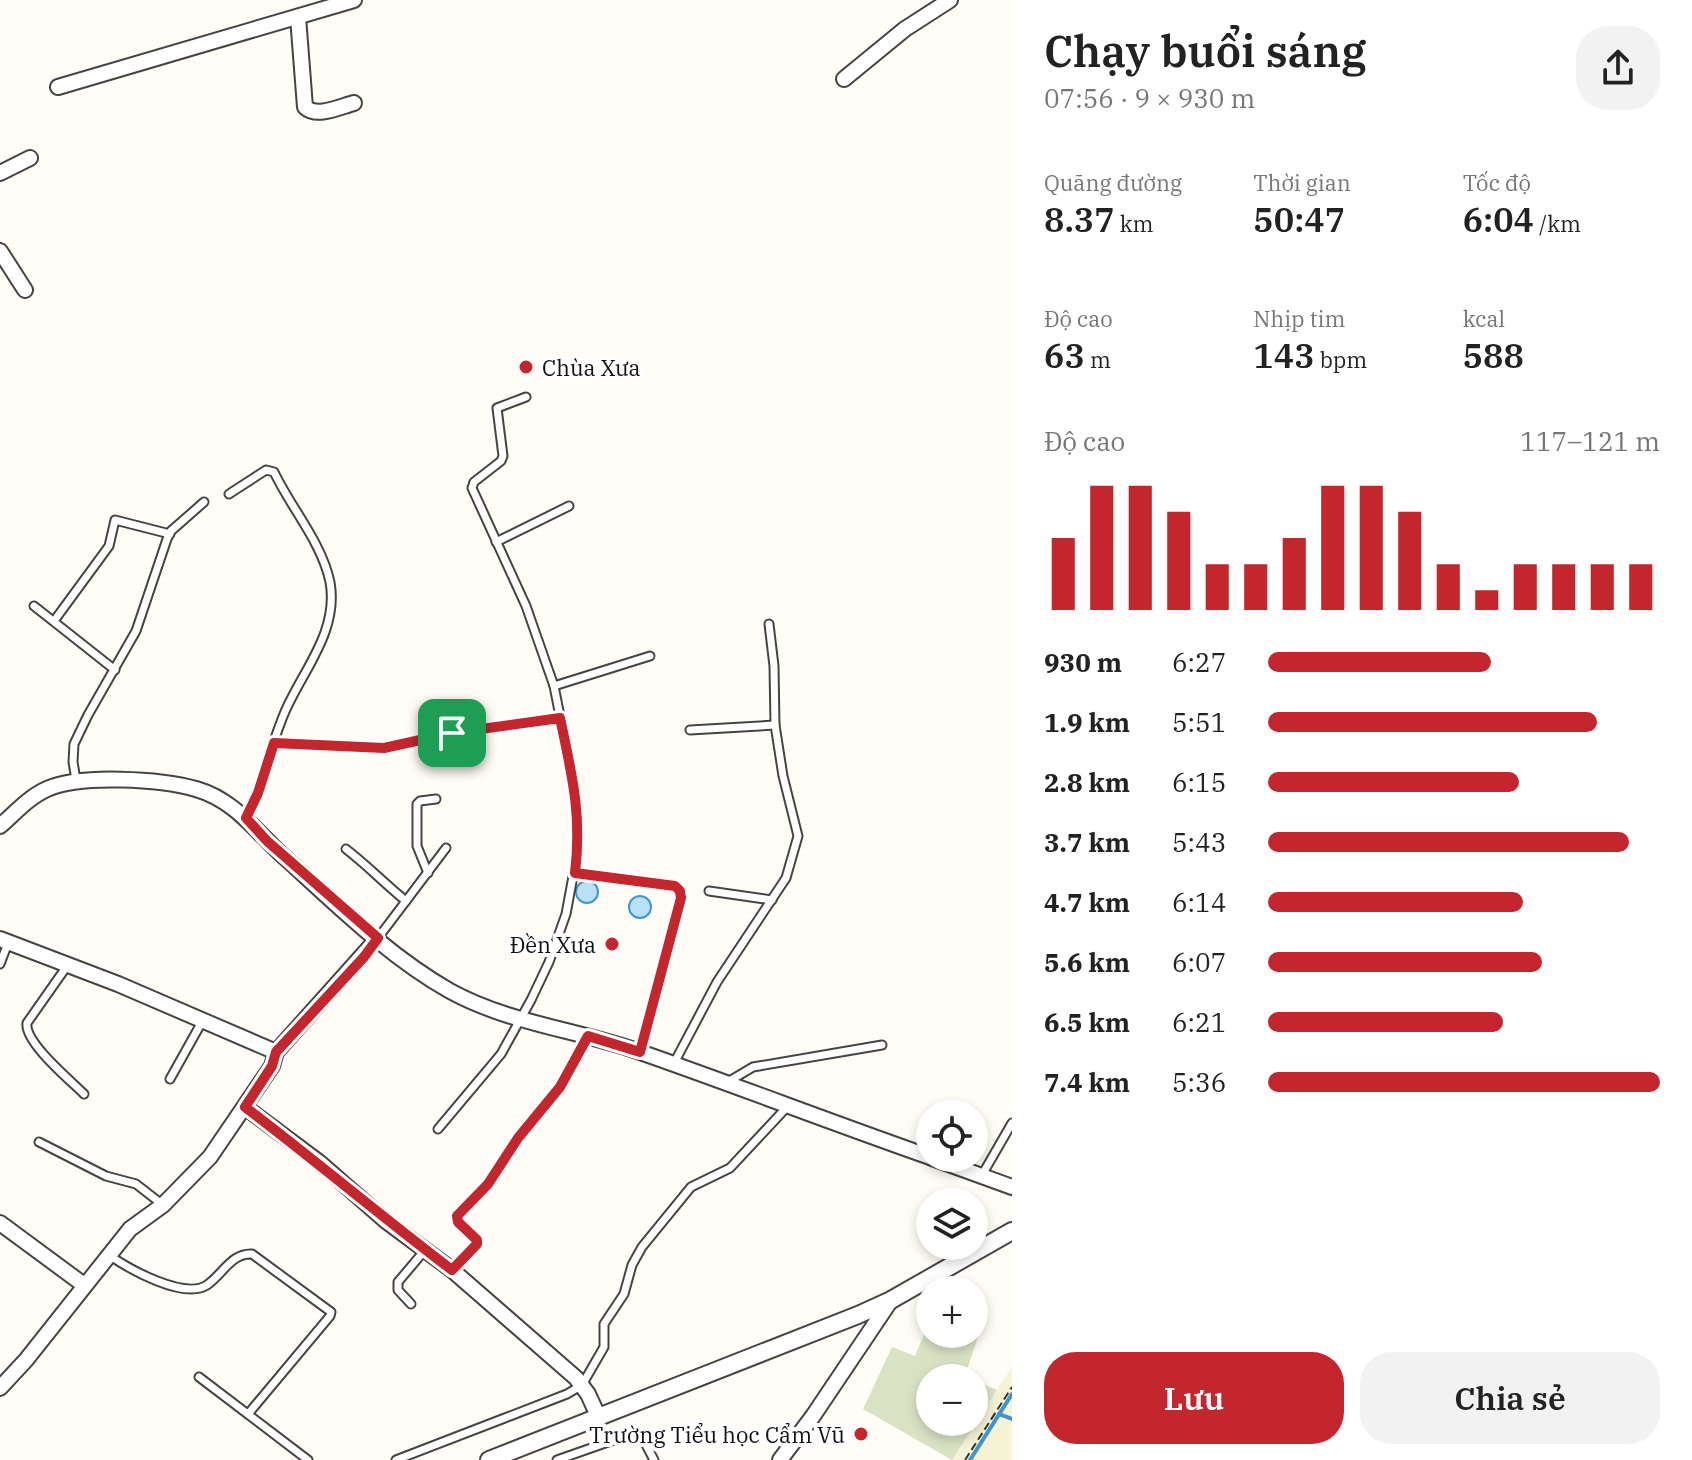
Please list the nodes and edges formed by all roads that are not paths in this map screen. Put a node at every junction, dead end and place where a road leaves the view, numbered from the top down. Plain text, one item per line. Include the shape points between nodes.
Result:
1 (354, 0) edge
2 (950, 0) edge
3 (298, 17) junction
4 (844, 79) dead end
5 (58, 87) dead end
6 (354, 103) dead end
7 (30, 158) dead end
8 (0, 173) edge
9 (0, 251) edge
10 (25, 290) dead end
11 (526, 397) dead end
12 (229, 494) dead end
13 (204, 502) dead end
14 (569, 506) dead end
15 (170, 534) junction
16 (496, 542) junction
17 (34, 606) dead end
18 (54, 621) junction
19 (769, 624) dead end
20 (650, 656) dead end
21 (115, 670) junction
22 (554, 686) junction
23 (560, 718) junction
24 (775, 725) junction
25 (690, 730) dead end
26 (274, 743) junction
27 (76, 780) junction
28 (436, 799) dead end
29 (246, 818) junction
30 (0, 826) edge
31 (446, 848) dead end
32 (346, 849) dead end
33 (428, 873) junction
34 (575, 873) junction
35 (709, 891) dead end
36 (772, 900) junction
37 (406, 901) junction
38 (378, 938) junction
39 (4, 941) edge
40 (0, 964) edge
41 (67, 966) junction
42 (522, 1018) junction
43 (203, 1020) junction
44 (588, 1036) junction
45 (882, 1045) dead end
46 (276, 1052) junction
47 (640, 1052) junction
48 (673, 1065) junction
49 (170, 1079) dead end
50 (726, 1084) junction
51 (84, 1094) dead end
52 (245, 1107) junction
53 (787, 1107) junction
54 (1012, 1123) edge
55 (438, 1129) dead end
56 (39, 1142) dead end
57 (916, 1153) edge
58 (973, 1172) edge
59 (982, 1175) junction
60 (1012, 1187) edge
61 (163, 1205) junction
62 (0, 1223) edge
63 (1012, 1231) edge
64 (425, 1250) junction
65 (109, 1255) junction
66 (452, 1270) junction
67 (84, 1285) junction
68 (891, 1300) junction
69 (411, 1304) dead end
70 (199, 1377) dead end
71 (0, 1388) edge
72 (585, 1390) junction
73 (248, 1414) junction
74 (598, 1415) junction
75 (308, 1460) edge
76 (396, 1460) edge
77 (489, 1460) edge
78 (557, 1460) edge
79 (654, 1460) edge
80 (780, 1460) edge

1 - 3 street
2 - 4 street
3 - 5 street
3 - 6 street via 305,107 314,113
7 - 8 street
9 - 10 street
11 - 16 lane via 497,408 503,456 472,488
12 - 26 lane via 272,470 329,579 327,631
13 - 15 lane
14 - 16 lane
15 - 18 lane via 115,520 109,546
15 - 21 lane via 136,631
16 - 22 lane
17 - 18 lane
18 - 21 lane
19 - 24 lane
20 - 22 lane
21 - 27 lane via 74,744
22 - 23 lane
23 - 26 lane via 384,748
23 - 34 lane via 578,807
24 - 25 lane
24 - 36 lane via 798,836 786,878
26 - 29 lane
27 - 29 street via 192,787 220,798
27 - 30 street via 45,790
28 - 33 lane via 417,804 417,846
29 - 38 street
31 - 33 lane
32 - 37 lane
33 - 37 lane
34 - 42 lane via 549,962
34 - 47 lane via 675,886 680,891
35 - 36 lane
36 - 48 lane via 717,982
37 - 38 lane
38 - 42 street via 453,993
38 - 46 street
39 - 40 lane
39 - 41 street
41 - 43 street
41 - 51 lane via 26,1029
42 - 44 street
42 - 55 lane via 501,1054
43 - 46 street
43 - 49 lane
44 - 47 street
44 - 66 lane via 560,1087 488,1184 457,1216 477,1244
45 - 50 lane via 753,1067
46 - 52 street
47 - 48 street
48 - 50 street
50 - 53 street
52 - 61 street via 210,1157
52 - 64 street
53 - 57 street
53 - 72 lane via 730,1168 691,1187 642,1247 624,1294 604,1324 604,1347
54 - 59 lane
56 - 61 lane via 106,1176 136,1184
58 - 59 street
59 - 60 street
61 - 65 street via 130,1229
62 - 67 street
63 - 68 street
64 - 66 street
64 - 69 lane via 398,1282 398,1290
65 - 67 street
65 - 73 lane via 140,1275 193,1289 209,1284 234,1259 252,1254 331,1312
66 - 72 street
67 - 71 street
68 - 74 street
68 - 80 street
70 - 73 lane
72 - 74 street
72 - 76 lane
73 - 75 lane
74 - 77 street
78 - 79 lane via 627,1434 644,1441

